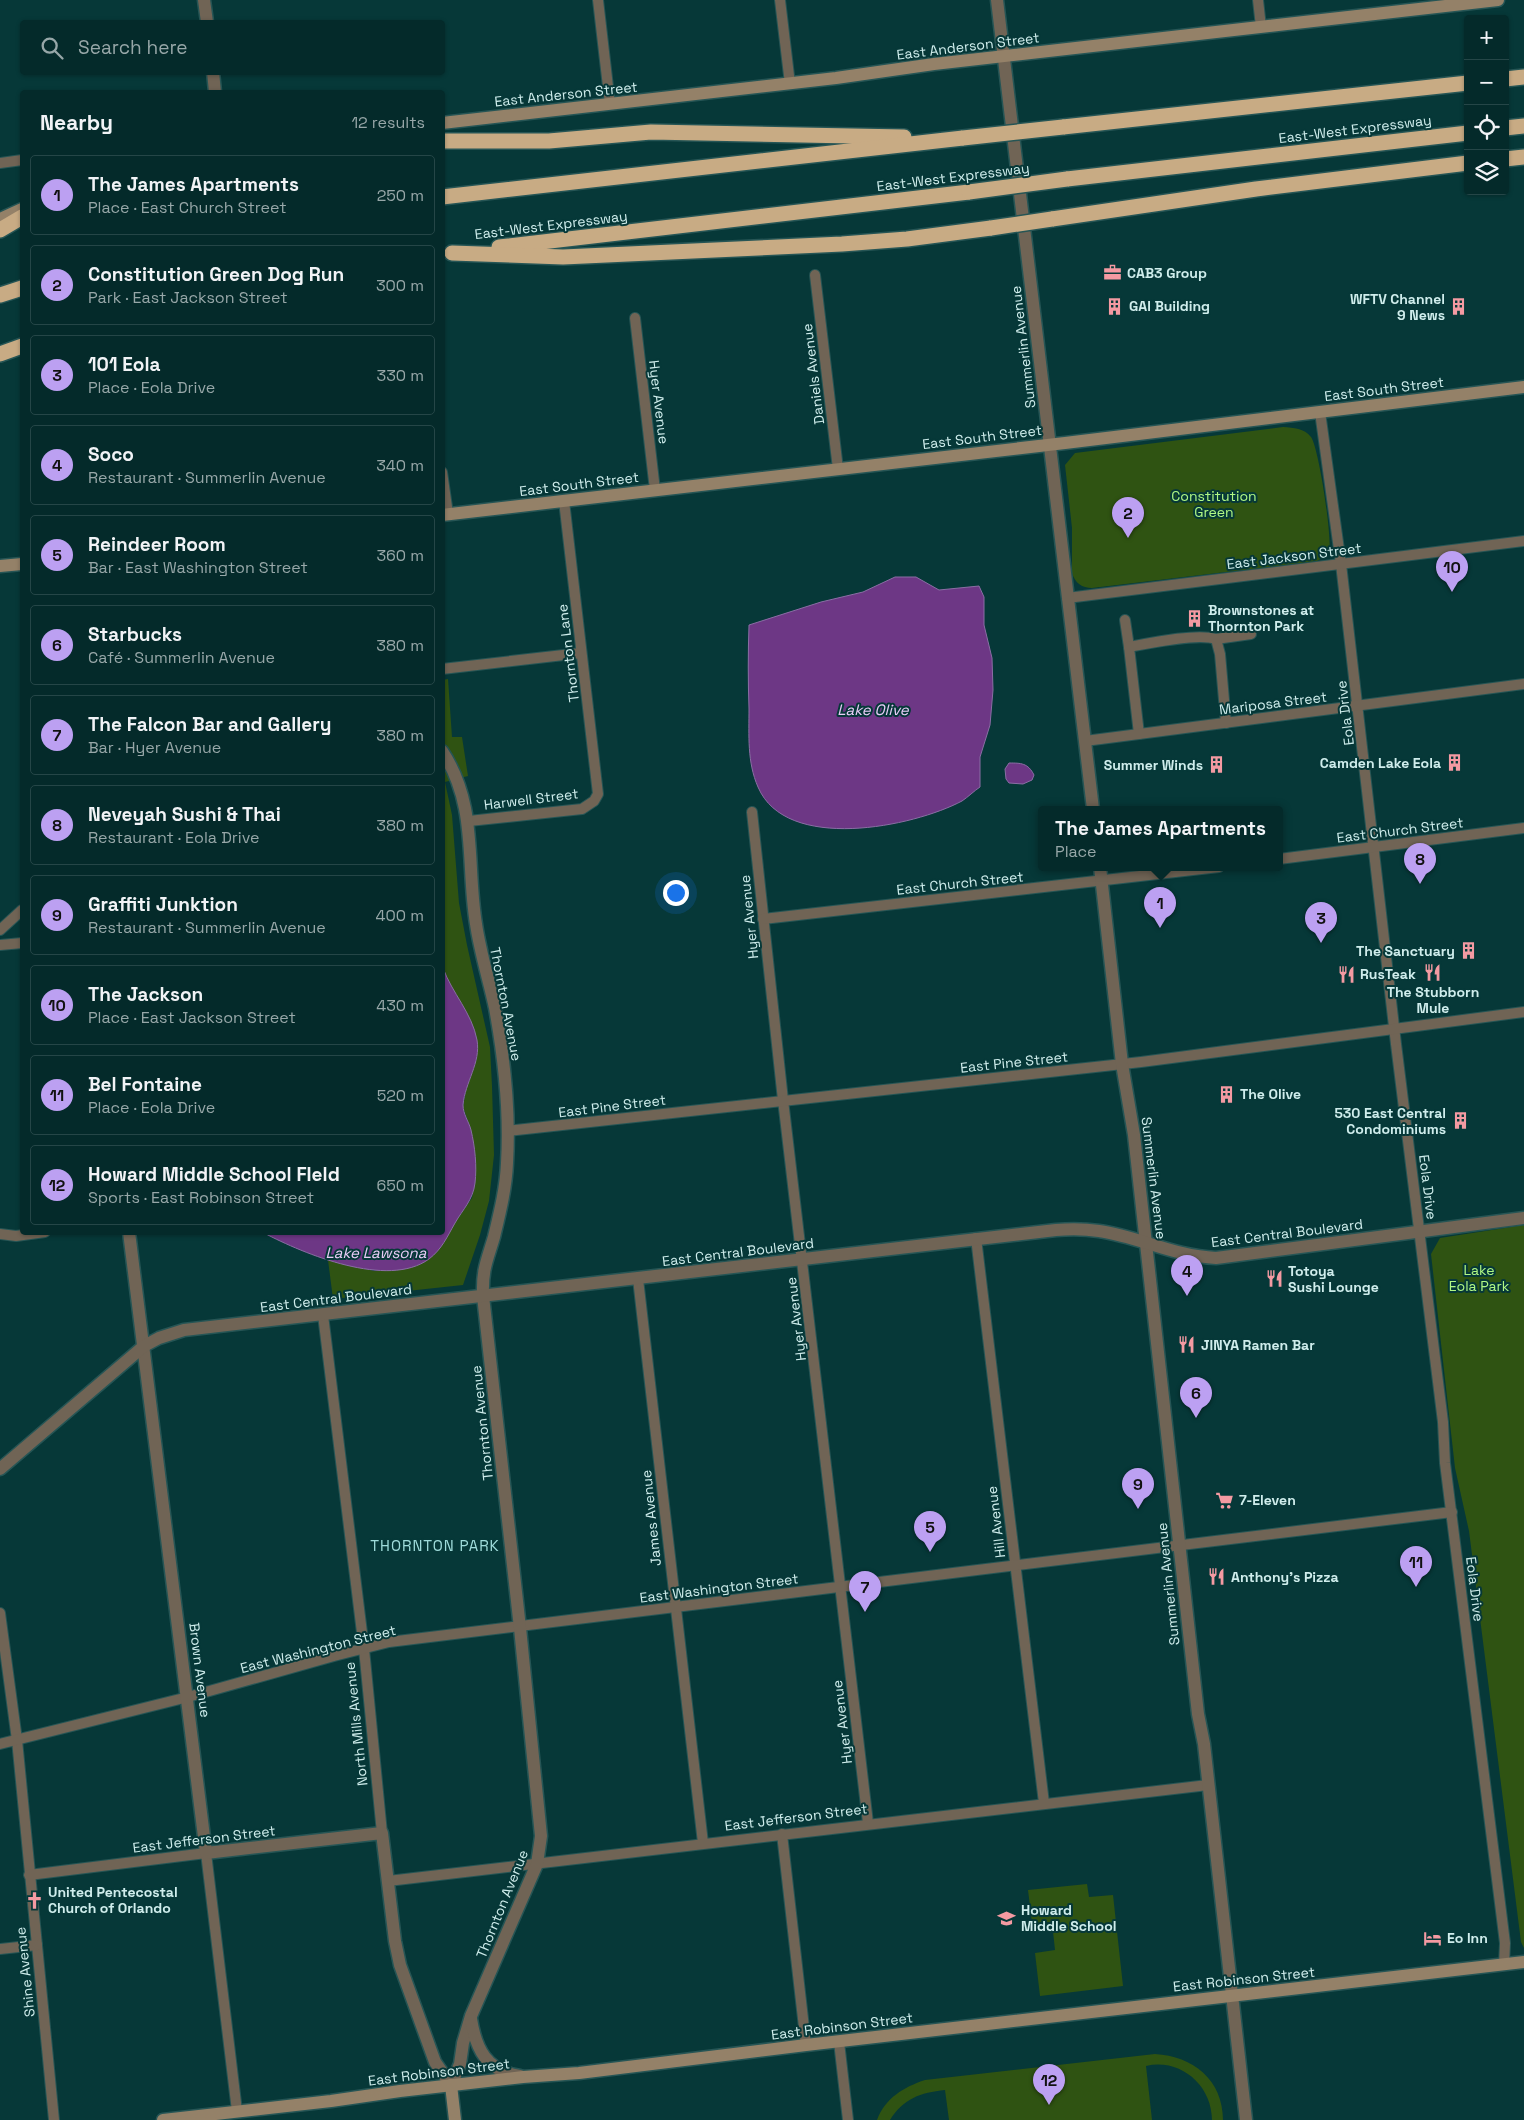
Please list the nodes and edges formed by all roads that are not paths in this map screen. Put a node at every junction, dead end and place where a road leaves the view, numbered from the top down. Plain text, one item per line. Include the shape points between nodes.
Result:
1 (204, 0) edge
2 (598, 0) edge
3 (780, 0) edge
4 (998, 0) edge
5 (1258, 0) edge
6 (1498, 0) edge
7 (207, 20) edge
8 (1261, 27) junction
9 (1005, 56) junction
10 (213, 75) edge
11 (1524, 76) edge
12 (1509, 78) edge
13 (1464, 83) edge
14 (790, 84) junction
15 (215, 90) edge
16 (610, 104) junction
17 (445, 123) edge
18 (1524, 126) edge
19 (1509, 128) edge
20 (1464, 132) edge
21 (964, 138) junction
22 (445, 141) edge
23 (1524, 157) edge
24 (1509, 159) edge
25 (20, 160) edge
26 (0, 163) edge
27 (1464, 163) edge
28 (445, 197) edge
29 (20, 210) edge
30 (20, 218) edge
31 (0, 219) edge
32 (0, 230) edge
33 (447, 253) edge
34 (815, 275) dead end
35 (20, 289) edge
36 (0, 296) edge
37 (635, 318) dead end
38 (20, 347) edge
39 (0, 354) edge
40 (1524, 388) edge
41 (1320, 412) junction
42 (1050, 445) junction
43 (838, 469) junction
44 (655, 490) junction
45 (564, 501) junction
46 (445, 515) edge
47 (1524, 541) edge
48 (20, 564) edge
49 (1341, 564) junction
50 (0, 566) edge
51 (1067, 598) junction
52 (1125, 620) dead end
53 (1252, 634) dead end
54 (1216, 639) junction
55 (1129, 647) junction
56 (581, 653) junction
57 (445, 669) edge
58 (1524, 684) edge
59 (1358, 706) junction
60 (1226, 723) junction
61 (1139, 734) junction
62 (1085, 741) junction
63 (445, 756) edge
64 (594, 801) joint
65 (1093, 806) edge
66 (752, 812) dead end
67 (468, 821) junction
68 (1524, 828) edge
69 (1375, 847) junction
70 (1283, 858) edge
71 (1100, 871) edge
72 (1188, 871) edge
73 (1101, 882) junction
74 (20, 912) edge
75 (763, 919) junction
76 (0, 930) edge
77 (20, 942) edge
78 (0, 945) edge
79 (1524, 1012) edge
80 (1394, 1028) junction
81 (1122, 1064) junction
82 (783, 1100) junction
83 (507, 1132) junction
84 (1524, 1218) edge
85 (1419, 1231) junction
86 (0, 1234) edge
87 (23, 1235) edge
88 (130, 1235) edge
89 (976, 1238) junction
90 (1147, 1244) junction
91 (803, 1259) junction
92 (638, 1279) junction
93 (483, 1296) junction
94 (323, 1315) junction
95 (144, 1346) junction
96 (0, 1470) edge
97 (1452, 1512) junction
98 (1179, 1546) junction
99 (1016, 1566) junction
100 (840, 1587) junction
101 (675, 1607) junction
102 (0, 1613) edge
103 (520, 1628) junction
104 (364, 1649) junction
105 (188, 1697) junction
106 (17, 1740) junction
107 (0, 1744) edge
108 (1208, 1785) junction
109 (1044, 1803) junction
110 (868, 1823) junction
111 (382, 1833) junction
112 (782, 1834) junction
113 (703, 1843) junction
114 (206, 1853) junction
115 (537, 1864) junction
116 (29, 1874) junction
117 (388, 1881) junction
118 (37, 1945) junction
119 (0, 1949) edge
120 (1524, 1962) edge
121 (1504, 1965) junction
122 (1231, 1996) junction
123 (471, 2016) junction
124 (839, 2042) junction
125 (806, 2045) junction
126 (522, 2077) junction
127 (451, 2085) junction
128 (237, 2111) junction
129 (54, 2120) edge
130 (163, 2120) edge
131 (455, 2120) edge
132 (848, 2120) edge
133 (1246, 2120) edge

1 - 7 street
2 - 16 street
3 - 14 street
4 - 9 street, Summerlin Avenue
5 - 8 street
6 - 8 main road, East Anderson Street
8 - 9 main road, East Anderson Street
9 - 14 main road, East Anderson Street
9 - 42 street, Summerlin Avenue
10 - 15 street
11 - 12 highway
13 - 21 highway, bridge
14 - 16 main road, East Anderson Street
16 - 17 main road, East Anderson Street
18 - 19 highway
20 - 33 highway, East-West Expressway, bridge
21 - 22 highway via 651,132 549,141
21 - 28 highway
23 - 24 highway
25 - 26 street
27 - 33 highway, bridge via 1256,189 908,239 563,257
29 - 31 main road
30 - 32 highway
34 - 43 street, Daniels Avenue
35 - 36 highway
37 - 44 street, Hyer Avenue
38 - 39 highway
40 - 41 main road, East South Street
41 - 42 main road, East South Street
41 - 49 street, Eola Drive
42 - 43 main road, East South Street
42 - 51 street, Summerlin Avenue
43 - 44 main road, East South Street
44 - 45 main road, East South Street
45 - 46 main road, East South Street
45 - 56 street, Thornton Lane
47 - 49 street, East Jackson Street
48 - 50 main road
49 - 51 street, East Jackson Street
49 - 59 street, Eola Drive
51 - 62 street, Summerlin Avenue
52 - 55 street
53 - 54 street
54 - 55 street via 1208,636
54 - 60 street
55 - 61 street
56 - 57 street
56 - 64 street, Thornton Lane via 598,786
58 - 59 street, Mariposa Street
59 - 60 street, Mariposa Street
59 - 69 street, Eola Drive
60 - 61 street, Mariposa Street
61 - 62 street, Mariposa Street
62 - 65 street, Summerlin Avenue
63 - 67 street, Thornton Avenue via 462,792
64 - 67 street, Harwell Street via 582,809
66 - 75 street, Hyer Avenue
67 - 83 street, Thornton Avenue via 472,895 500,1042
68 - 69 street, East Church Street
69 - 70 street, East Church Street
69 - 80 street, Eola Drive
71 - 73 street, Summerlin Avenue
72 - 73 street, East Church Street
73 - 75 street, East Church Street
73 - 81 street, Summerlin Avenue
74 - 76 street
75 - 82 street, Hyer Avenue
77 - 78 street
79 - 80 street, East Pine Street
80 - 81 street, East Pine Street
80 - 85 street, Eola Drive
81 - 82 street, East Pine Street
81 - 90 street, Summerlin Avenue
82 - 83 street, East Pine Street
82 - 91 street, Hyer Avenue
83 - 93 street, Thornton Avenue via 505,1186 483,1273
84 - 85 street, East Central Boulevard
85 - 90 street, East Central Boulevard via 1216,1258 1180,1254
85 - 97 street, Eola Drive
86 - 87 street
88 - 95 street, Brown Avenue
89 - 90 street, East Central Boulevard via 1078,1229 1099,1231
89 - 91 street, East Central Boulevard
89 - 99 street, Hill Avenue
90 - 98 street, Summerlin Avenue
91 - 92 street, East Central Boulevard
91 - 100 street, Hyer Avenue
92 - 93 street, East Central Boulevard
92 - 101 street, James Avenue
93 - 94 street, East Central Boulevard
93 - 103 street, Thornton Avenue
94 - 95 street, East Central Boulevard via 184,1330
94 - 104 street, North Mills Avenue
95 - 96 street, East Central Boulevard
95 - 105 street, Brown Avenue
97 - 98 street, East Washington Street
97 - 121 street, Eola Drive via 1505,1943
98 - 99 street, East Washington Street
98 - 108 street, Summerlin Avenue
99 - 100 street, East Washington Street
99 - 109 street, Hill Avenue
100 - 101 street, East Washington Street
100 - 110 street, Hyer Avenue
101 - 103 street, East Washington Street
101 - 113 street, James Avenue
102 - 106 street, Shine Avenue
103 - 104 street, East Washington Street via 390,1642
103 - 115 street, Thornton Avenue via 540,1820
104 - 105 street, East Washington Street
104 - 111 street, North Mills Avenue
105 - 106 street, East Washington Street
105 - 114 street, Brown Avenue
106 - 107 street, East Washington Street
106 - 116 street, Shine Avenue
108 - 109 street, East Jefferson Street
108 - 122 street, Summerlin Avenue
109 - 110 street, East Jefferson Street
110 - 112 street, East Jefferson Street
111 - 114 street, East Jefferson Street
111 - 117 street, North Mills Avenue
112 - 113 street, East Jefferson Street
112 - 125 street
113 - 115 street, East Jefferson Street
114 - 116 street, East Jefferson Street
114 - 128 street, Brown Avenue
115 - 117 street, East Jefferson Street
115 - 123 street, Thornton Avenue
116 - 118 street, Shine Avenue
117 - 127 street, North Mills Avenue via 395,1941 404,1980 435,2062
118 - 119 street
118 - 129 street, Shine Avenue
120 - 121 main road, East Robinson Street
121 - 122 main road, East Robinson Street
122 - 124 main road, East Robinson Street
122 - 133 street, Summerlin Avenue
123 - 126 street via 477,2045 484,2057 506,2074
123 - 127 street, Thornton Avenue via 460,2064
124 - 125 main road, East Robinson Street
124 - 132 street
125 - 126 main road, East Robinson Street
126 - 127 main road, East Robinson Street
127 - 128 main road, East Robinson Street via 332,2102
127 - 131 main road, North Mills Avenue
128 - 130 main road, East Robinson Street

